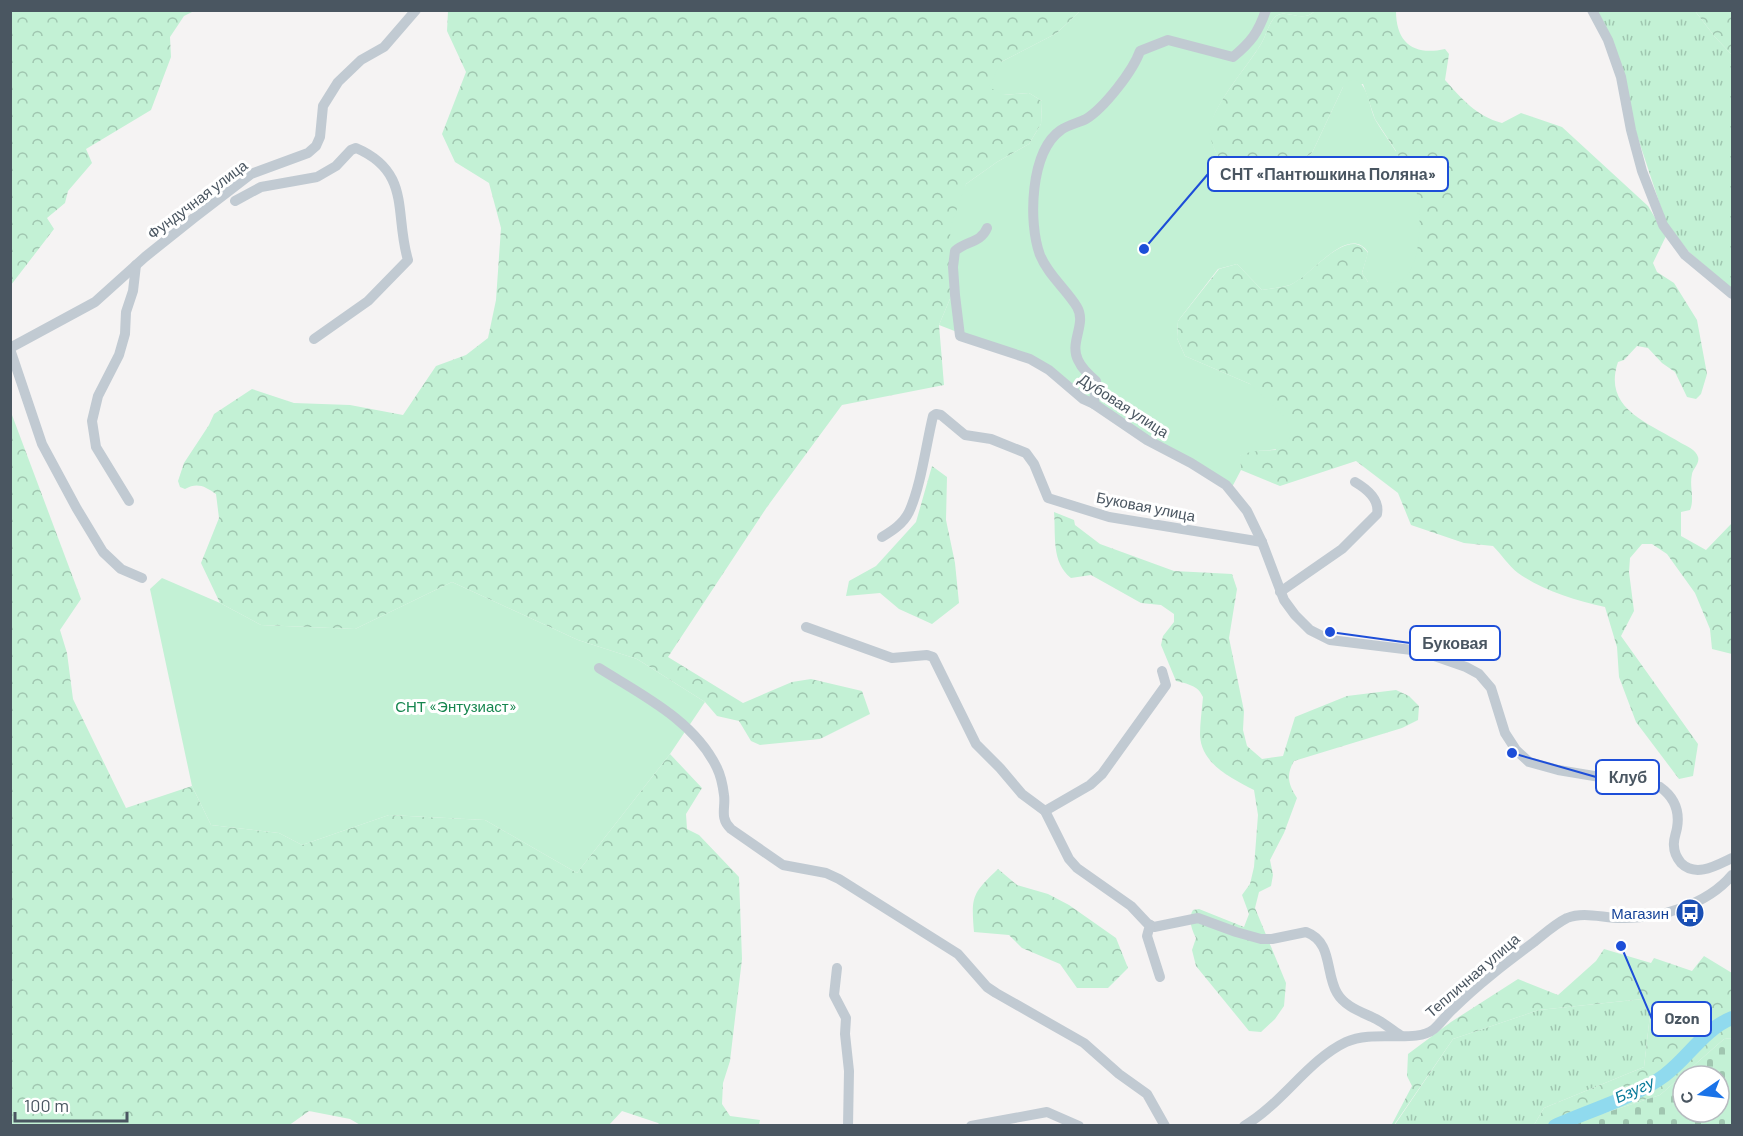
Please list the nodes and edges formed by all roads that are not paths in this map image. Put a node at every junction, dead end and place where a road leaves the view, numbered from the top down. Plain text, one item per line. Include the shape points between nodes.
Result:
1 (416, 10) edge
2 (1266, 10) edge
3 (1592, 10) edge
4 (235, 201) dead end
5 (987, 228) dead end
6 (136, 265) junction
7 (1732, 294) edge
8 (314, 339) dead end
9 (10, 348) edge
10 (1094, 404) junction
11 (1355, 482) dead end
12 (129, 501) dead end
13 (882, 537) dead end
14 (1262, 542) junction
15 (142, 578) dead end
16 (1280, 591) junction
17 (806, 627) dead end
18 (599, 668) dead end
19 (1162, 671) dead end
20 (1044, 811) junction
21 (1732, 858) edge
22 (1732, 875) edge
23 (1150, 926) junction
24 (837, 968) dead end
25 (1160, 977) dead end
26 (1400, 1035) junction
27 (848, 1125) edge
28 (971, 1125) edge
29 (1079, 1125) edge
30 (1164, 1125) edge
31 (1244, 1125) edge

1 - 6 street, Фундучная улица via 384,47 361,60 338,82 323,106 316,146 308,153 251,174
2 - 10 street, Дубовая улица via 1250,43 1233,57 1168,40 1140,51 1104,103 1086,119 1061,130 1042,154 1032,204 1033,231 1045,266 1080,314 1075,354 1096,381
3 - 7 street via 1622,78 1640,161 1663,225 1685,255
4 - 8 street, Фундучная улица via 261,187 317,177 356,148 385,168 394,181 408,260 368,301
5 - 10 street, Дубовая улица via 980,239 955,251 960,336 1029,359
6 - 9 street, Фундучная улица via 95,302
6 - 12 street via 125,334 98,396 92,421 96,447
9 - 15 street, Фундучная улица via 42,444 77,509 103,552 121,569
10 - 14 street, Дубовая улица via 1226,485 1247,511
11 - 16 street via 1376,499 1377,514 1342,549
13 - 14 street, Буковая улица via 896,528 908,512 936,414 965,435 991,439 1026,453 1048,498 1109,517
14 - 16 street
16 - 21 street via 1302,623 1322,637 1420,651 1479,674 1491,687 1505,733 1529,762 1660,787 1675,805 1677,825 1673,844 1684,866 1707,869
17 - 20 street via 892,658 933,657 976,744 1022,794
18 - 30 street via 658,705 699,738 718,769 725,798 725,822 731,829 783,865 839,879 958,954 987,987 1084,1043 1147,1094
19 - 20 street via 1166,685 1102,774
20 - 23 street via 1068,859 1131,906
22 - 26 street, Тепличная улица via 1725,884 1669,913 1636,918 1567,918 1502,967 1429,1032
23 - 25 street via 1147,936
23 - 26 street via 1194,917 1261,939 1311,934 1326,952 1340,998
24 - 27 street via 834,995 846,1018
26 - 31 street, Тепличная улица via 1367,1036 1344,1043
28 - 29 street via 1047,1112

